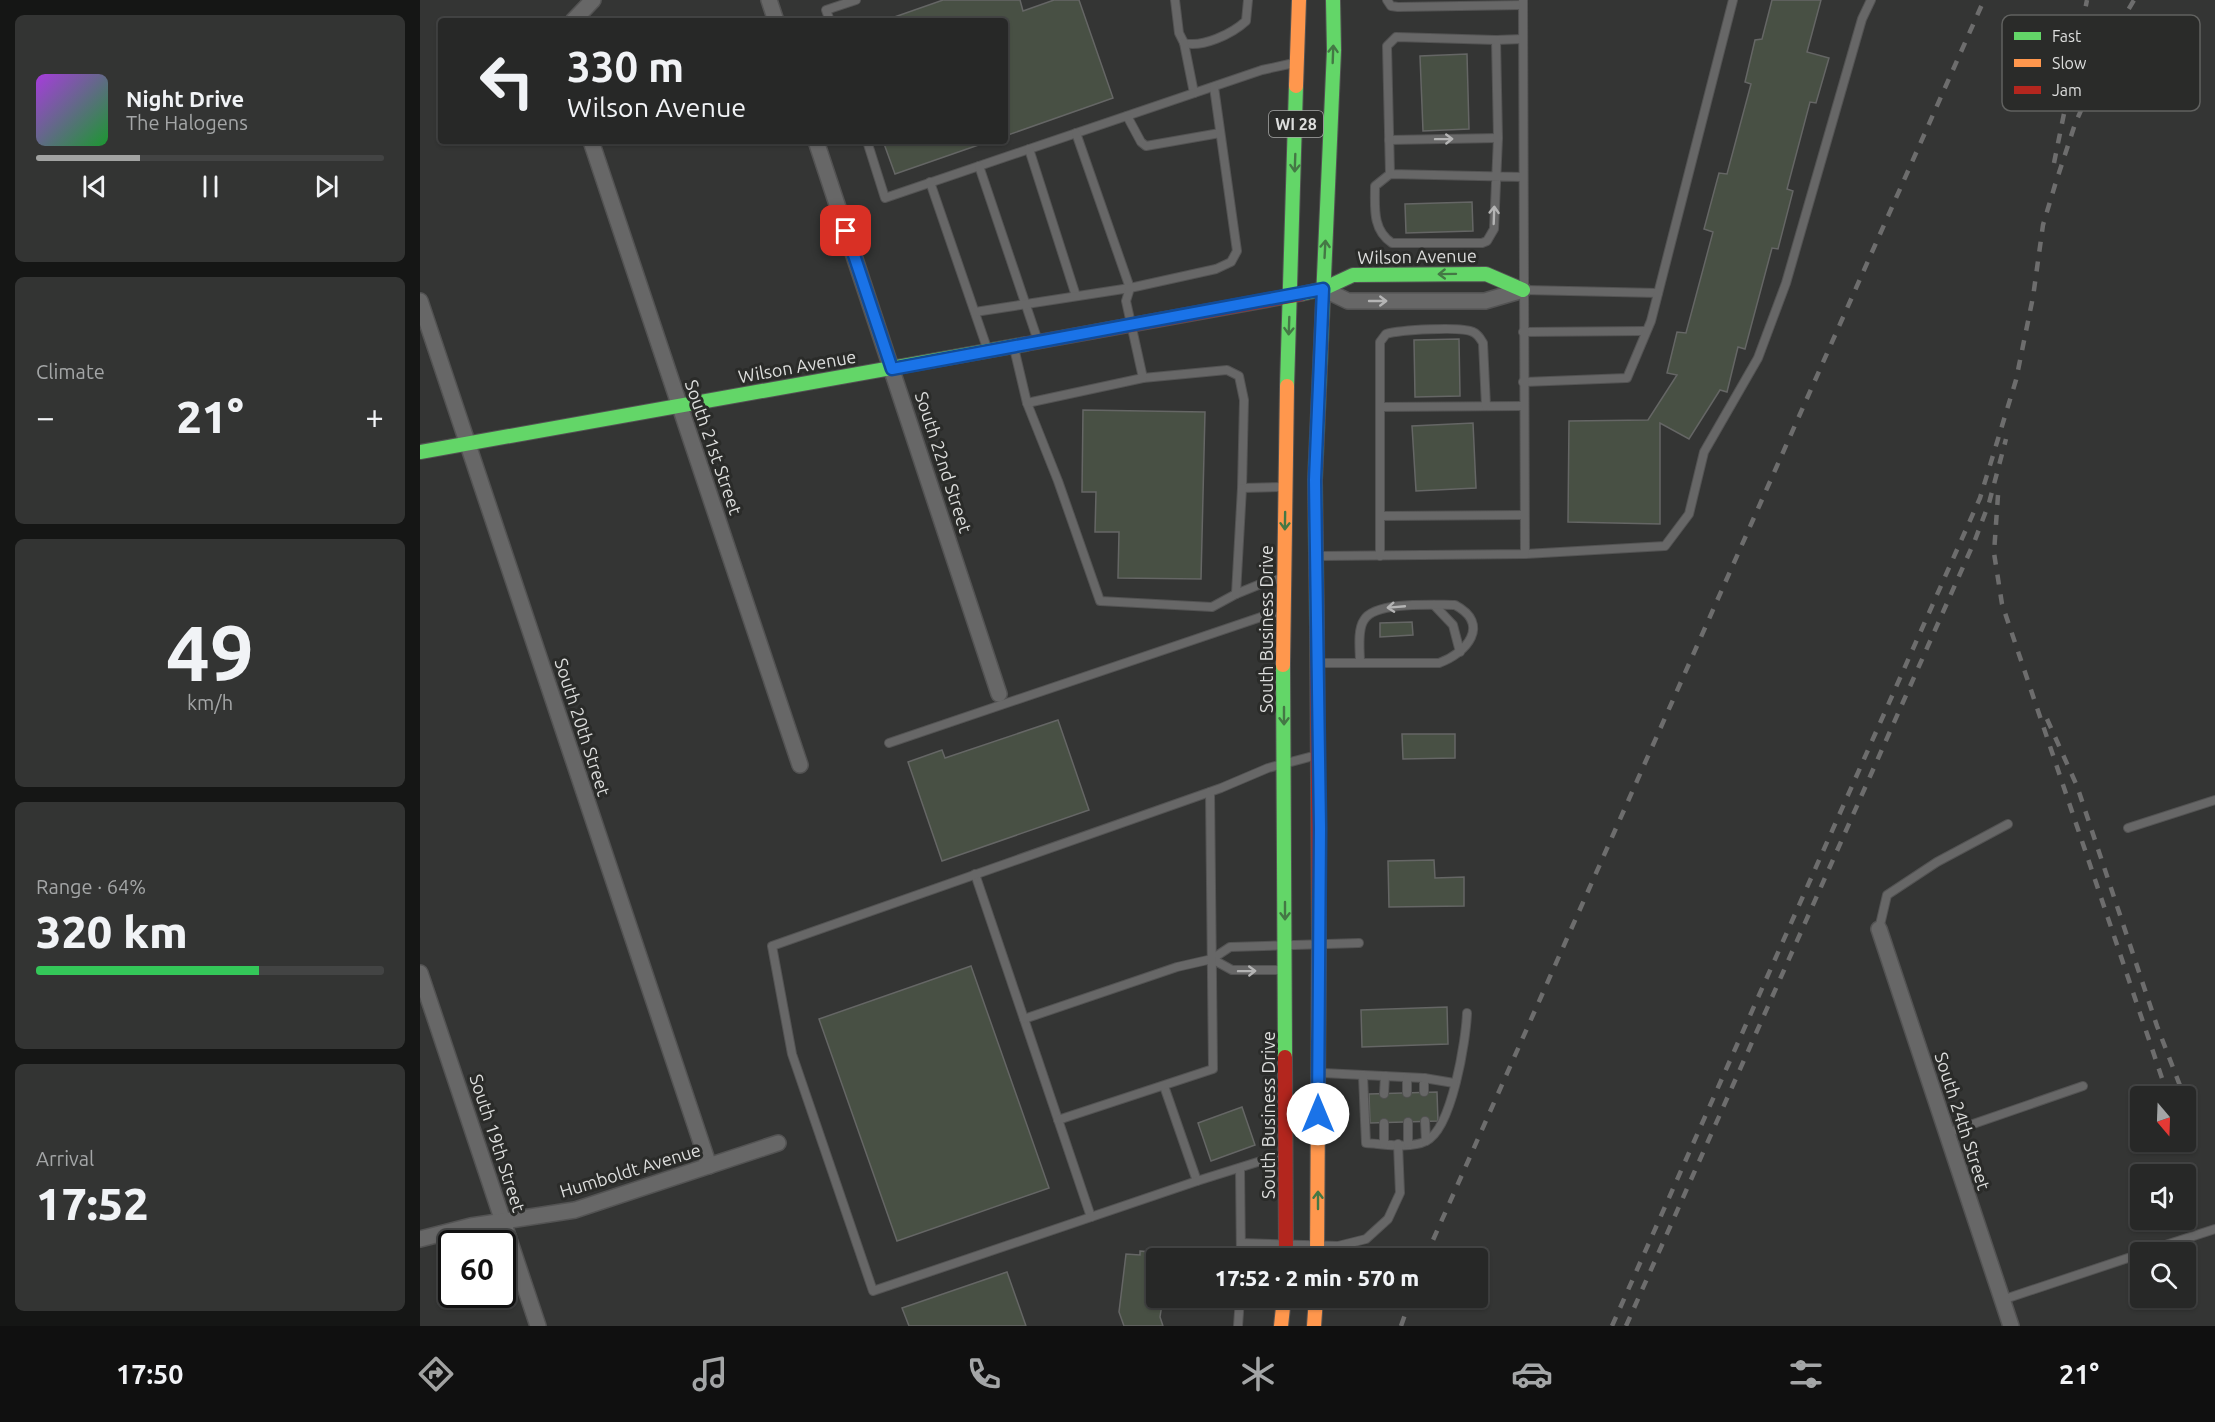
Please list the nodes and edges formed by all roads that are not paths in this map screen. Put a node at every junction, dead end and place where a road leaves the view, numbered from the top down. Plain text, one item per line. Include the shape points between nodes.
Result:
1 (593, 0) edge
2 (769, 0) edge
3 (856, 0) edge
4 (1176, 0) edge
5 (1248, 0) edge
6 (1299, 0) edge
7 (1333, 0) edge
8 (1387, 0) edge
9 (1733, 0) edge
10 (1871, 0) edge
11 (1523, 2) edge
12 (1480, 3) edge
13 (576, 18) edge
14 (775, 18) edge
15 (829, 18) edge
16 (1496, 39) junction
17 (1523, 39) junction
18 (1184, 43) junction
19 (1299, 62) junction
20 (1214, 87) junction
21 (1194, 93) junction
22 (1127, 116) junction
23 (1076, 133) junction
24 (1220, 134) junction
25 (1498, 138) junction
26 (1389, 140) junction
27 (592, 144) edge
28 (817, 144) edge
29 (868, 144) edge
30 (1029, 149) junction
31 (979, 166) junction
32 (1390, 174) junction
33 (1496, 177) junction
34 (1523, 177) junction
35 (930, 182) junction
36 (1130, 288) junction
37 (1323, 289) junction
38 (1523, 290) junction
39 (1658, 293) junction
40 (1076, 296) junction
41 (1291, 297) junction
42 (420, 301) edge
43 (1026, 304) junction
44 (975, 312) junction
45 (1132, 325) junction
46 (1646, 331) junction
47 (1523, 333) junction
48 (1039, 342) junction
49 (1014, 347) junction
50 (988, 351) junction
51 (892, 369) junction
52 (1143, 378) junction
53 (1523, 382) junction
54 (1027, 403) junction
55 (680, 406) junction
56 (1486, 406) junction
57 (1523, 406) junction
58 (1380, 407) junction
59 (468, 444) junction
60 (420, 452) edge
61 (1285, 487) junction
62 (1242, 488) junction
63 (1524, 515) junction
64 (1380, 516) junction
65 (1525, 554) junction
66 (1316, 556) junction
67 (1380, 556) junction
68 (1284, 578) junction
69 (1236, 594) junction
70 (1434, 605) junction
71 (1283, 616) junction
72 (1460, 652) junction
73 (1360, 662) junction
74 (1318, 663) junction
75 (999, 694) dead end
76 (889, 743) dead end
77 (1318, 754) junction
78 (1284, 763) junction
79 (800, 765) dead end
80 (1210, 792) junction
81 (2215, 801) edge
82 (2008, 824) dead end
83 (2128, 828) dead end
84 (975, 874) junction
85 (1879, 929) joint
86 (1359, 943) dead end
87 (1319, 944) junction
88 (1285, 945) junction
89 (1212, 959) junction
90 (1285, 970) junction
91 (420, 973) edge
92 (1467, 1013) dead end
93 (1024, 1020) junction
94 (1319, 1073) junction
95 (1363, 1076) junction
96 (1385, 1076) junction
97 (1407, 1078) junction
98 (1424, 1078) junction
99 (1454, 1083) junction
100 (1164, 1086) junction
101 (2083, 1086) dead end
102 (1424, 1092) dead end
103 (1407, 1093) dead end
104 (1384, 1094) dead end
105 (1058, 1120) junction
106 (1425, 1121) dead end
107 (1408, 1122) dead end
108 (1384, 1123) dead end
109 (1947, 1133) junction
110 (1426, 1141) junction
111 (778, 1143) dead end
112 (1384, 1144) junction
113 (1398, 1144) junction
114 (1408, 1144) junction
115 (1286, 1158) junction
116 (710, 1166) junction
117 (1240, 1168) junction
118 (1197, 1181) junction
119 (1091, 1217) junction
120 (503, 1221) junction
121 (2215, 1229) edge
122 (420, 1239) edge
123 (2175, 1242) edge
124 (1241, 1243) junction
125 (1286, 1244) junction
126 (1241, 1248) edge
127 (1286, 1248) edge
128 (1302, 1248) edge
129 (1318, 1248) edge
130 (1331, 1248) edge
131 (2130, 1257) edge
132 (2002, 1300) junction
133 (1239, 1308) edge
134 (1283, 1308) edge
135 (1315, 1308) edge
136 (538, 1326) edge
137 (1238, 1326) edge
138 (1281, 1326) edge
139 (1314, 1326) edge
140 (2011, 1326) edge

1 - 13 street
2 - 14 street
3 - 15 lane via 826,10
4 - 18 lane via 1179,33
5 - 18 lane via 1246,21 1238,28 1194,46
6 - 19 main road, South Business Drive / WI 28
37 -> 7 main road, WI 28
8 - 12 lane via 1398,7
9 - 39 lane
10 - 65 lane via 1862,19 1786,283 1758,358 1704,453 1689,514 1665,546
11 - 12 lane
11 - 17 lane
16 - 17 lane
16 - 25 lane
16 - 26 lane via 1396,37 1390,41
17 - 34 lane
18 - 21 lane
19 - 20 lane
19 -> 41 main road, South Business Drive / WI 28
20 - 21 lane
20 - 24 lane
21 - 22 lane
22 - 23 lane
22 - 24 lane via 1146,146
23 - 30 lane
23 - 36 lane
24 - 36 lane via 1237,251 1231,262 1216,269
26 -> 25 lane
25 - 33 lane
26 - 32 lane
27 - 55 street, South 21st Street
28 - 51 street, South 22nd Street
29 - 35 lane via 885,198
30 - 31 lane
30 - 40 lane
31 - 35 lane
31 - 43 lane
32 - 33 lane
32 -> 33 lane via 1376,186 1375,210 1384,238 1392,243 1487,241 1494,229
33 - 34 lane
34 - 38 lane
35 - 44 lane
36 - 40 lane
36 - 45 lane via 1126,301
37 -> 38 street via 1348,302 1485,301
38 -> 37 main road, Wilson Avenue via 1486,274 1353,275
37 - 41 main road, Wilson Avenue
37 - 66 main road, WI 28
38 - 39 lane
38 - 47 lane
39 - 46 lane
40 - 43 lane
41 - 45 main road, Wilson Avenue
41 -> 61 main road, South Business Drive / WI 28
42 - 59 street, South 20th Street
43 - 44 lane
43 - 48 lane
44 - 50 lane
45 - 48 main road, Wilson Avenue
45 - 52 lane
46 - 47 lane
46 - 53 lane via 1627,378
47 - 53 lane
48 - 49 main road, Wilson Avenue
49 - 50 main road, Wilson Avenue
49 - 54 lane
50 - 51 main road, Wilson Avenue
51 - 55 main road, Wilson Avenue
51 - 75 street, South 22nd Street
52 - 54 lane
52 - 62 lane via 1227,370 1239,376 1244,400
53 - 57 lane
54 - 69 lane via 1100,601 1212,607
55 - 59 main road, Wilson Avenue
55 - 79 street, South 21st Street
56 - 57 lane
56 - 58 lane
56 - 58 lane via 1483,342 1471,330 1441,330 1386,334 1380,342
57 - 63 lane
58 - 64 lane
59 - 60 main road, Wilson Avenue
59 - 116 street, South 20th Street
61 - 62 lane
61 -> 68 main road, South Business Drive / WI 28
62 - 69 lane
63 - 64 lane
63 - 65 lane
64 - 67 lane
65 - 67 lane
66 - 67 lane
66 - 74 main road, WI 28
68 - 69 lane
68 - 71 main road, South Business Drive / WI 28
70 - 72 lane via 1453,625
70 - 72 lane via 1455,605 1469,616 1472,638
70 -> 73 lane via 1382,609 1369,614 1362,622
71 - 76 lane via 1261,617
71 -> 78 main road, South Business Drive / WI 28
72 - 73 lane via 1439,663
73 - 74 lane
74 - 77 main road, WI 28
77 - 78 lane
77 - 87 main road, WI 28
78 - 80 lane
78 -> 88 main road, South Business Drive / WI 28
80 - 84 lane
80 - 89 lane
81 - 83 lane
82 - 85 lane via 1937,862 1887,895
84 - 93 lane
84 - 119 lane via 772,946 785,1025 799,1077 873,1291
85 - 109 street, South 24th Street
86 - 87 lane
87 - 88 lane
87 - 94 main road, WI 28
88 - 89 lane via 1230,947
88 - 90 main road, South Business Drive / WI 28
89 -> 90 lane via 1235,971
89 - 93 lane via 1177,967
89 - 100 lane via 1213,1069
90 - 115 main road, South Business Drive / WI 28
91 - 120 street, South 19th Street
92 - 99 lane via 1466,1044
93 - 105 lane
94 - 95 lane
129 -> 94 main road, WI 28
95 - 96 lane
95 - 112 lane via 1366,1143
96 - 97 lane
96 - 104 lane
97 - 98 lane
97 - 103 lane
98 - 99 lane
98 - 102 lane
99 - 110 lane via 1442,1124
100 - 105 lane
100 - 118 lane
101 - 109 lane
105 - 119 lane
106 - 110 lane
107 - 114 lane
108 - 112 lane
109 - 132 street, South 24th Street
110 - 114 lane
111 - 116 street, Humboldt Avenue
112 - 113 lane
113 - 114 lane
113 - 130 lane via 1400,1193 1388,1219 1366,1239
115 - 117 lane
115 - 125 main road, South Business Drive / WI 28
116 - 120 street, Humboldt Avenue via 575,1210
117 - 118 lane
117 - 124 lane
118 - 119 lane
120 - 122 street, Humboldt Avenue
120 - 136 street, South 19th Street
121 - 123 lane
124 - 125 lane
124 - 126 lane
125 - 127 main road, South Business Drive / WI 28
125 - 128 lane
131 - 132 lane
132 - 140 street, South 24th Street
133 - 137 lane
134 - 138 main road
135 - 139 main road

